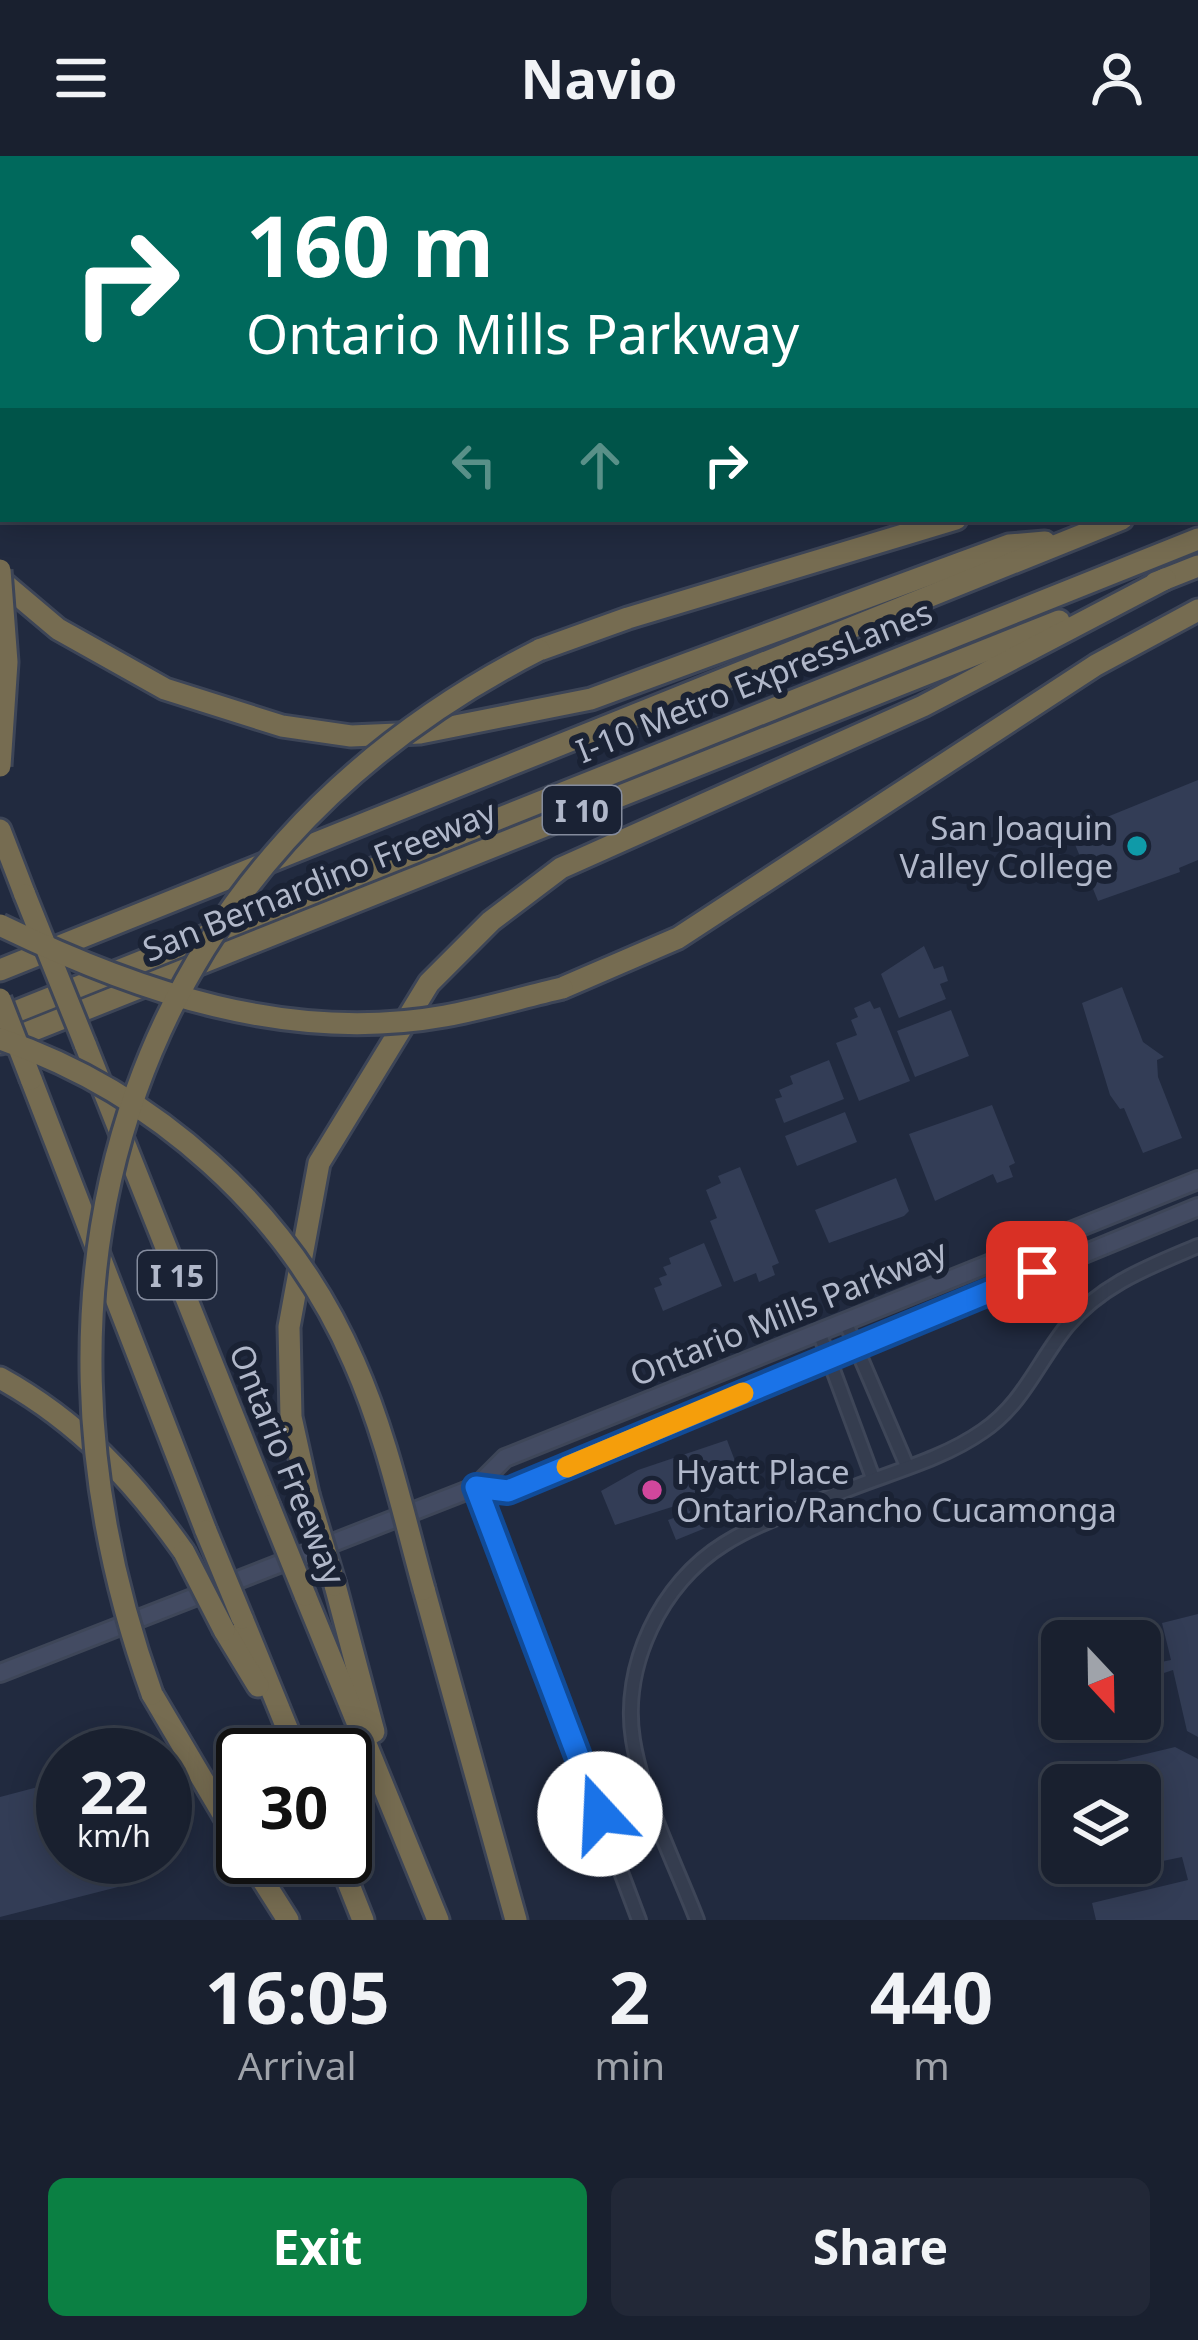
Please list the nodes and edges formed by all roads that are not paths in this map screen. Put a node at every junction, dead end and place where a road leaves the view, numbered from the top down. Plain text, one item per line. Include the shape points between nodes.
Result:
1 (946, 522) edge
2 (1114, 522) edge
3 (1198, 539) edge
4 (1069, 540) junction
5 (1198, 566) edge
6 (0, 569) edge
7 (1165, 579) junction
8 (0, 580) edge
9 (1198, 610) edge
10 (0, 766) edge
11 (0, 830) edge
12 (0, 925) edge
13 (0, 970) edge
14 (0, 999) edge
15 (0, 1018) edge
16 (0, 1041) edge
17 (1198, 1180) edge
18 (1198, 1207) edge
19 (1198, 1246) edge
20 (845, 1321) junction
21 (819, 1332) junction
22 (855, 1346) junction
23 (828, 1357) junction
24 (0, 1378) edge
25 (907, 1466) junction
26 (873, 1478) junction
27 (476, 1487) junction
28 (233, 1624) junction
29 (0, 1673) edge
30 (285, 1728) edge
31 (216, 1802) edge
32 (396, 1814) junction
33 (265, 1884) edge
34 (349, 1884) edge
35 (288, 1920) edge
36 (363, 1920) edge
37 (438, 1920) edge
38 (516, 1920) edge
39 (640, 1920) edge
40 (697, 1920) edge

1 - 31 highway, bridge via 539,650 414,722 303,816 198,949 138,1064 94,1210 78,1381 97,1530 127,1633 152,1694
2 - 4 highway, San Bernardino Freeway / I 10
3 - 15 highway, I-10 Metro ExpressLanes
4 - 8 highway via 1009,545 590,699 484,723 351,736 282,726 165,689 58,629
4 - 13 highway, San Bernardino Freeway / I 10
5 - 7 highway, San Bernardino Freeway / I 10
6 - 10 highway, bridge via 7,662
7 - 16 highway, San Bernardino Freeway / I 10
7 - 32 highway, bridge via 923,706 561,868 491,921 429,983 319,1163 289,1327 291,1417
9 - 12 highway, bridge via 1096,665 678,938 562,988 442,1017 334,1023 211,1007 131,986
11 - 32 highway, Ontario Freeway / I 15, bridge
14 - 28 highway, I 15, bridge via 206,1532
16 - 38 highway, bridge via 90,1078 148,1113 202,1156 288,1248 354,1361
17 - 20 main road, Ontario Mills Parkway
18 - 22 main road, Ontario Mills Parkway
19 - 25 street via 1098,1295 1011,1408 973,1437
20 - 21 main road, Ontario Mills Parkway
20 - 22 street
21 - 23 street
21 - 27 main road, Ontario Mills Parkway via 505,1458
22 - 23 main road, Ontario Mills Parkway
22 - 25 street
23 - 26 street
23 - 27 main road, Ontario Mills Parkway via 508,1491
24 - 28 highway, bridge via 103,1451
25 - 26 street
26 - 40 street via 724,1544 673,1591 648,1635 633,1742
27 - 29 main road, Ontario Mills Parkway
27 - 39 street
28 - 30 highway, I 15
32 - 37 highway, Ontario Freeway / I 15
33 - 35 highway
34 - 36 highway

